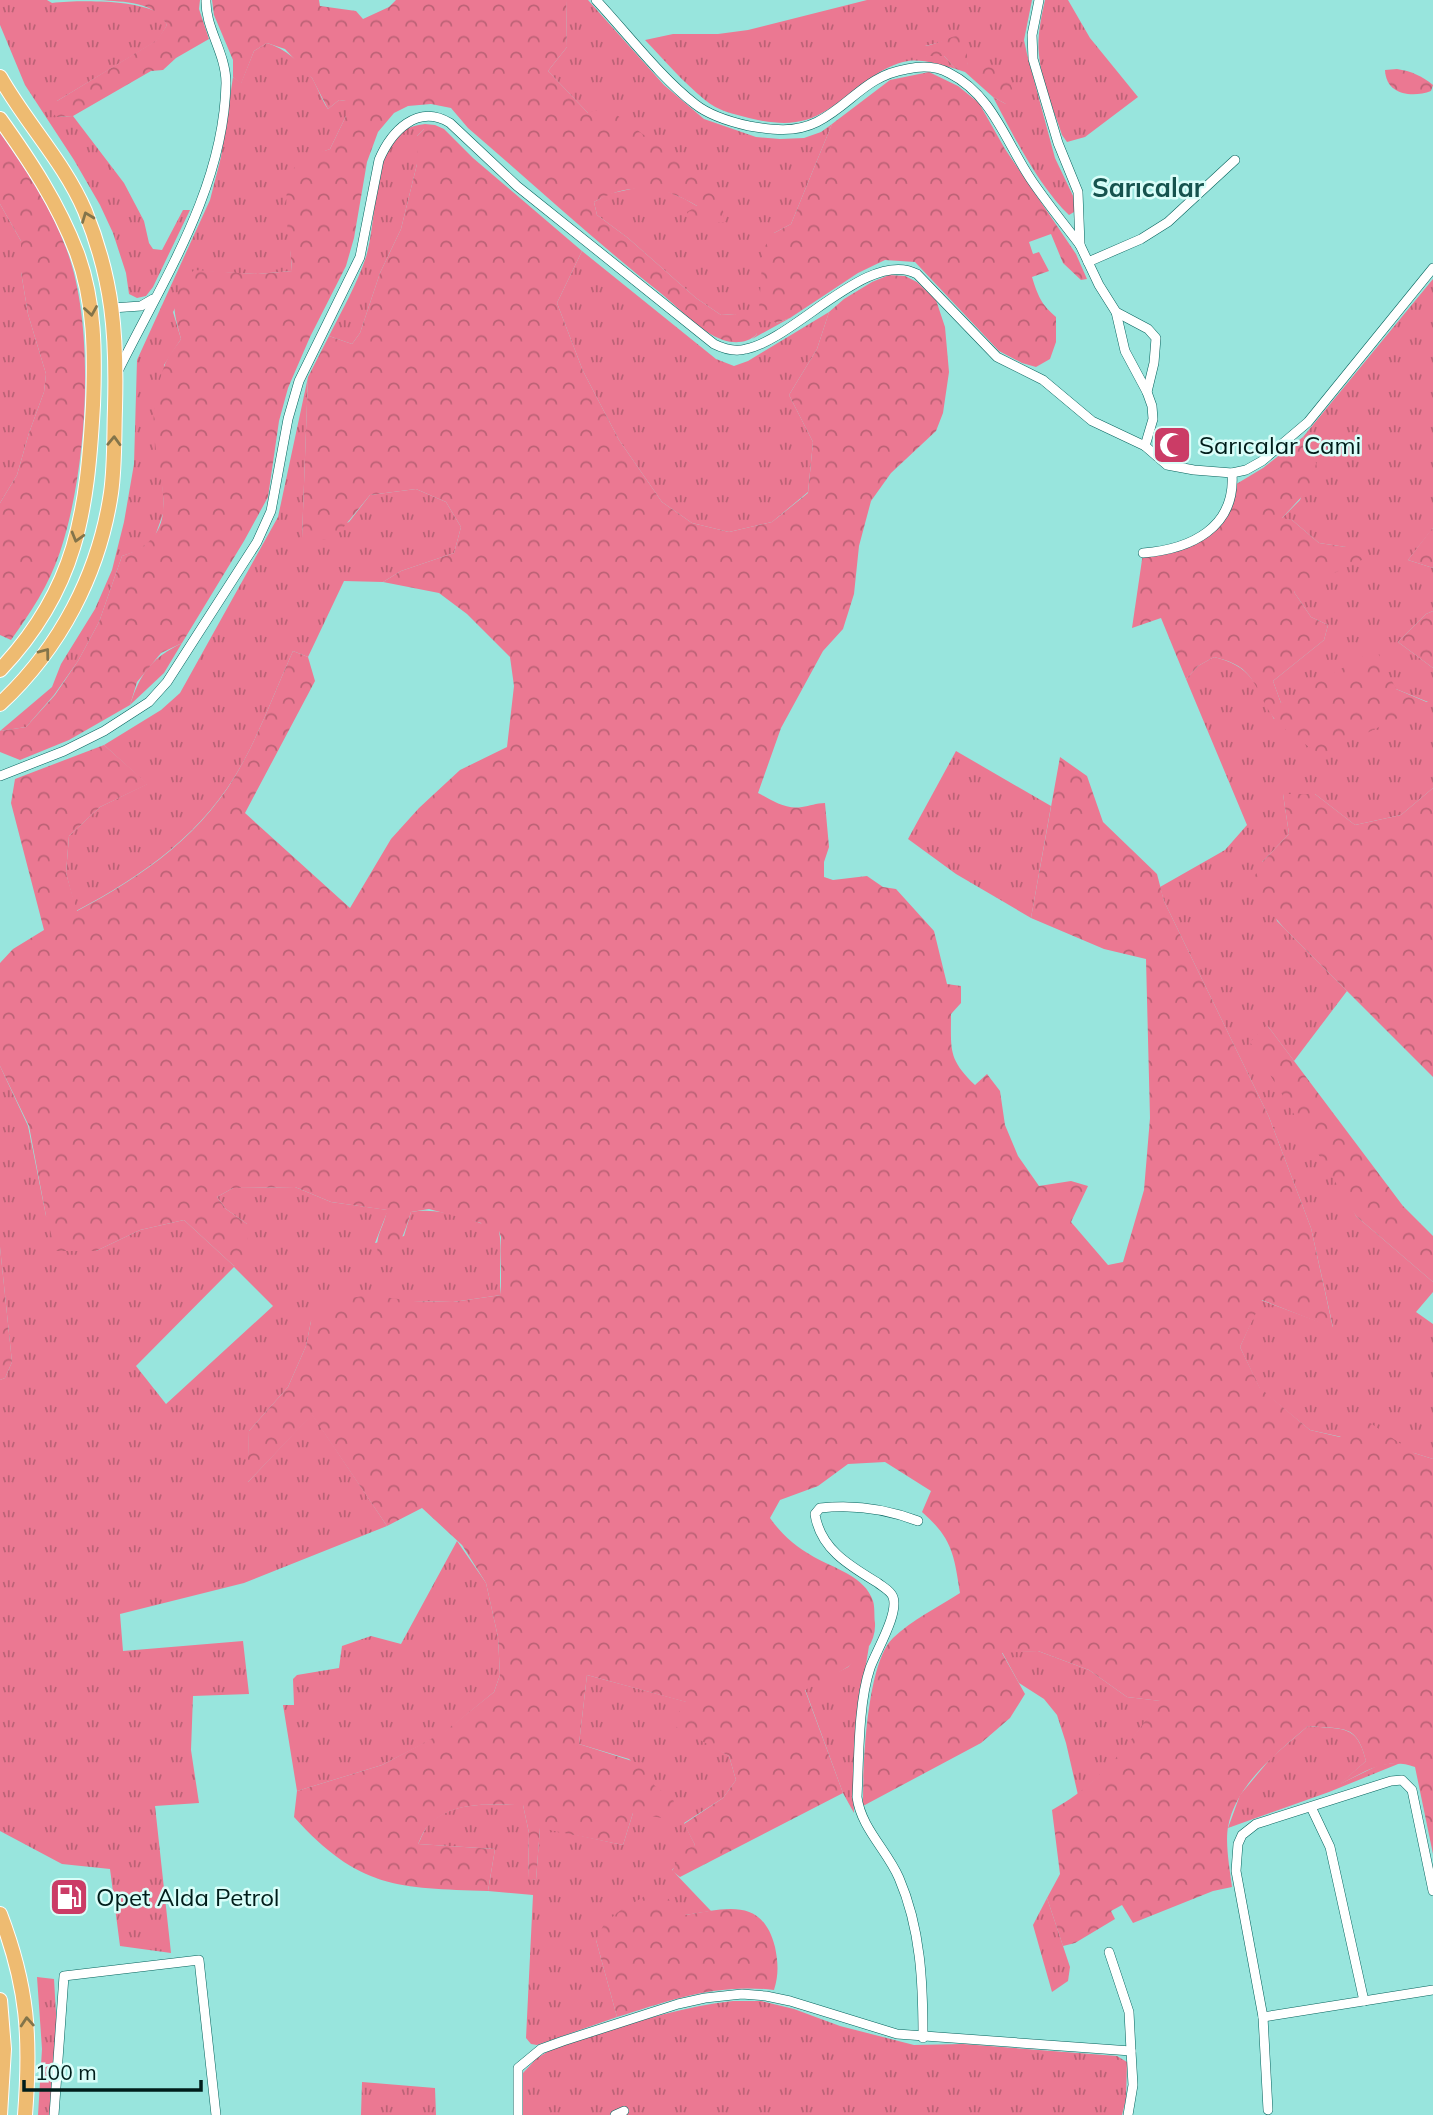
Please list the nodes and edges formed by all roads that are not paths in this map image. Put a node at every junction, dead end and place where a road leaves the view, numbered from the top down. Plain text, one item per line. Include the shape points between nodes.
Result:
1 (206, 0) edge
2 (596, 0) edge
3 (1039, 0) edge
4 (0, 77) edge
5 (0, 119) edge
6 (1235, 160) dead end
7 (1080, 245) junction
8 (1088, 262) junction
9 (1433, 268) edge
10 (154, 298) junction
11 (112, 308) junction
12 (1116, 312) junction
13 (116, 375) junction
14 (1147, 392) junction
15 (1145, 446) junction
16 (1232, 473) junction
17 (1143, 553) dead end
18 (0, 670) edge
19 (0, 704) edge
20 (0, 776) edge
21 (918, 1521) dead end
22 (1311, 1807) junction
23 (1433, 1891) edge
24 (0, 1914) edge
25 (1109, 1951) dead end
26 (1433, 1990) edge
27 (0, 2000) edge
28 (1364, 2001) junction
29 (1264, 2017) junction
30 (923, 2038) junction
31 (1131, 2051) junction
32 (1269, 2113) edge
33 (0, 2115) edge
34 (24, 2115) edge
35 (54, 2115) edge
36 (216, 2115) edge
37 (518, 2115) edge
38 (1128, 2115) edge

1 - 10 street via 225,65 226,101 195,221
2 - 7 street via 696,105 743,125 802,128 886,74 917,67 948,73 986,103 1031,180
3 - 7 street via 1033,59 1078,192
11 -> 4 main road via 99,251 77,194
5 -> 18 main road via 39,174 69,236 88,294 94,343 90,460 75,545 43,614
6 - 8 street via 1168,222
7 - 8 street
8 - 12 street
9 - 16 street via 1308,422 1262,461
10 - 11 street via 141,306
10 - 13 street
11 - 13 main road
12 - 14 street via 1125,351
12 - 14 street via 1156,338
19 -> 13 main road via 47,650 88,582 111,493
14 - 15 street via 1154,413
15 - 16 street via 1167,466
15 - 20 street via 1092,421 1044,380 997,357 917,274 900,267 877,272 747,349 714,344 517,186 450,123 443,118 419,118 398,128 384,147 360,257 299,381 271,511 257,542 149,702 64,751
16 - 17 street via 1231,502 1223,516 1181,547
21 - 30 street via 890,1511 855,1507 825,1508 814,1514 837,1557 893,1596 890,1620 868,1676 857,1797 860,1814 894,1866 910,1910 920,1963
22 - 23 street via 1391,1781 1407,1783
22 - 28 street via 1330,1847
22 - 29 street via 1256,1824 1238,1844 1236,1871
34 -> 24 main road via 25,2006 17,1962
25 - 31 street via 1129,2012
26 - 28 street
27 - 33 main road via 4,2049
28 - 29 street
29 - 32 street
30 - 31 street
30 - 37 street via 880,2030 778,1998 742,1994 705,1998 541,2049 519,2068
31 - 38 street via 1133,2085
35 - 36 street via 64,1976 199,1959

